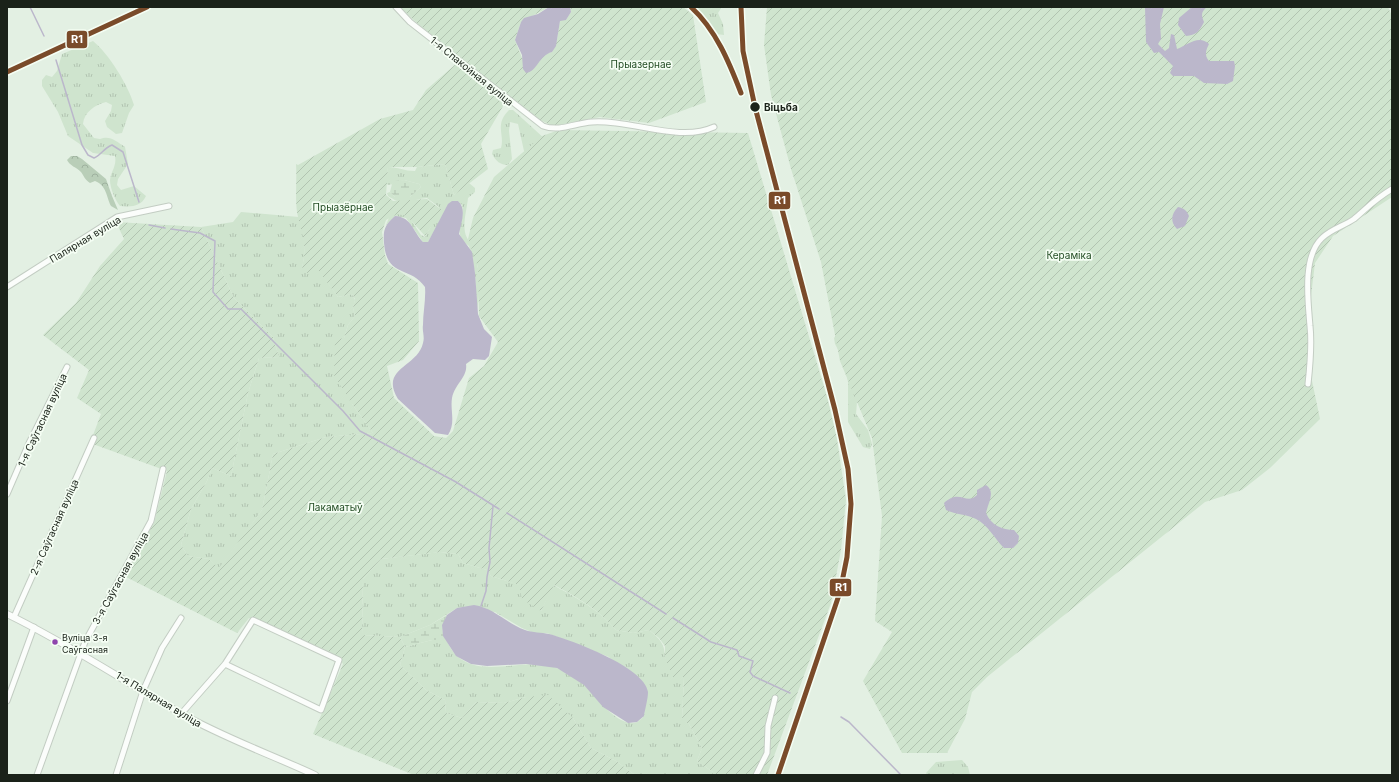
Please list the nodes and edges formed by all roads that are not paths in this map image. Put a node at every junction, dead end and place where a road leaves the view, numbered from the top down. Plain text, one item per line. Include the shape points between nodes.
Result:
1 (396, 7) edge
2 (714, 127) dead end
3 (1392, 189) edge
4 (169, 206) dead end
5 (7, 287) edge
6 (67, 367) dead end
7 (1308, 384) dead end
8 (94, 438) dead end
9 (163, 469) dead end
10 (7, 494) edge
11 (7, 614) edge
12 (14, 617) junction
13 (181, 618) dead end
14 (34, 627) junction
15 (81, 653) junction
16 (224, 664) junction
17 (143, 691) junction
18 (775, 698) dead end
19 (7, 701) edge
20 (181, 714) junction
21 (37, 775) edge
22 (116, 775) edge
23 (315, 775) edge
24 (756, 775) edge

1 - 2 street, 1-я Спакойная вуліца via 410,22 543,126 552,129 592,122 689,133
3 - 7 street via 1375,198 1353,220 1322,238 1311,259 1308,272
4 - 5 street, Палярная вуліца via 117,217
6 - 10 street, 1-я Саўгасная вуліца
8 - 12 street, 2-я Саўгасная вуліца
9 - 15 street, 3-я Саўгасная вуліца via 147,530
11 - 12 street, 1-я Палярная вуліца
12 - 14 street, 1-я Палярная вуліца
13 - 17 street via 162,648
14 - 15 street, 1-я Палярная вуліца
14 - 19 street
15 - 17 street, 1-я Палярная вуліца
15 - 21 street, 3-я Саўгасная вуліца
16 - 16 street via 253,620 340,660 321,710
16 - 20 street
17 - 20 street, 1-я Палярная вуліца
17 - 22 street
18 - 24 street via 768,726 767,753
20 - 23 street, 1-я Палярная вуліца via 235,742

